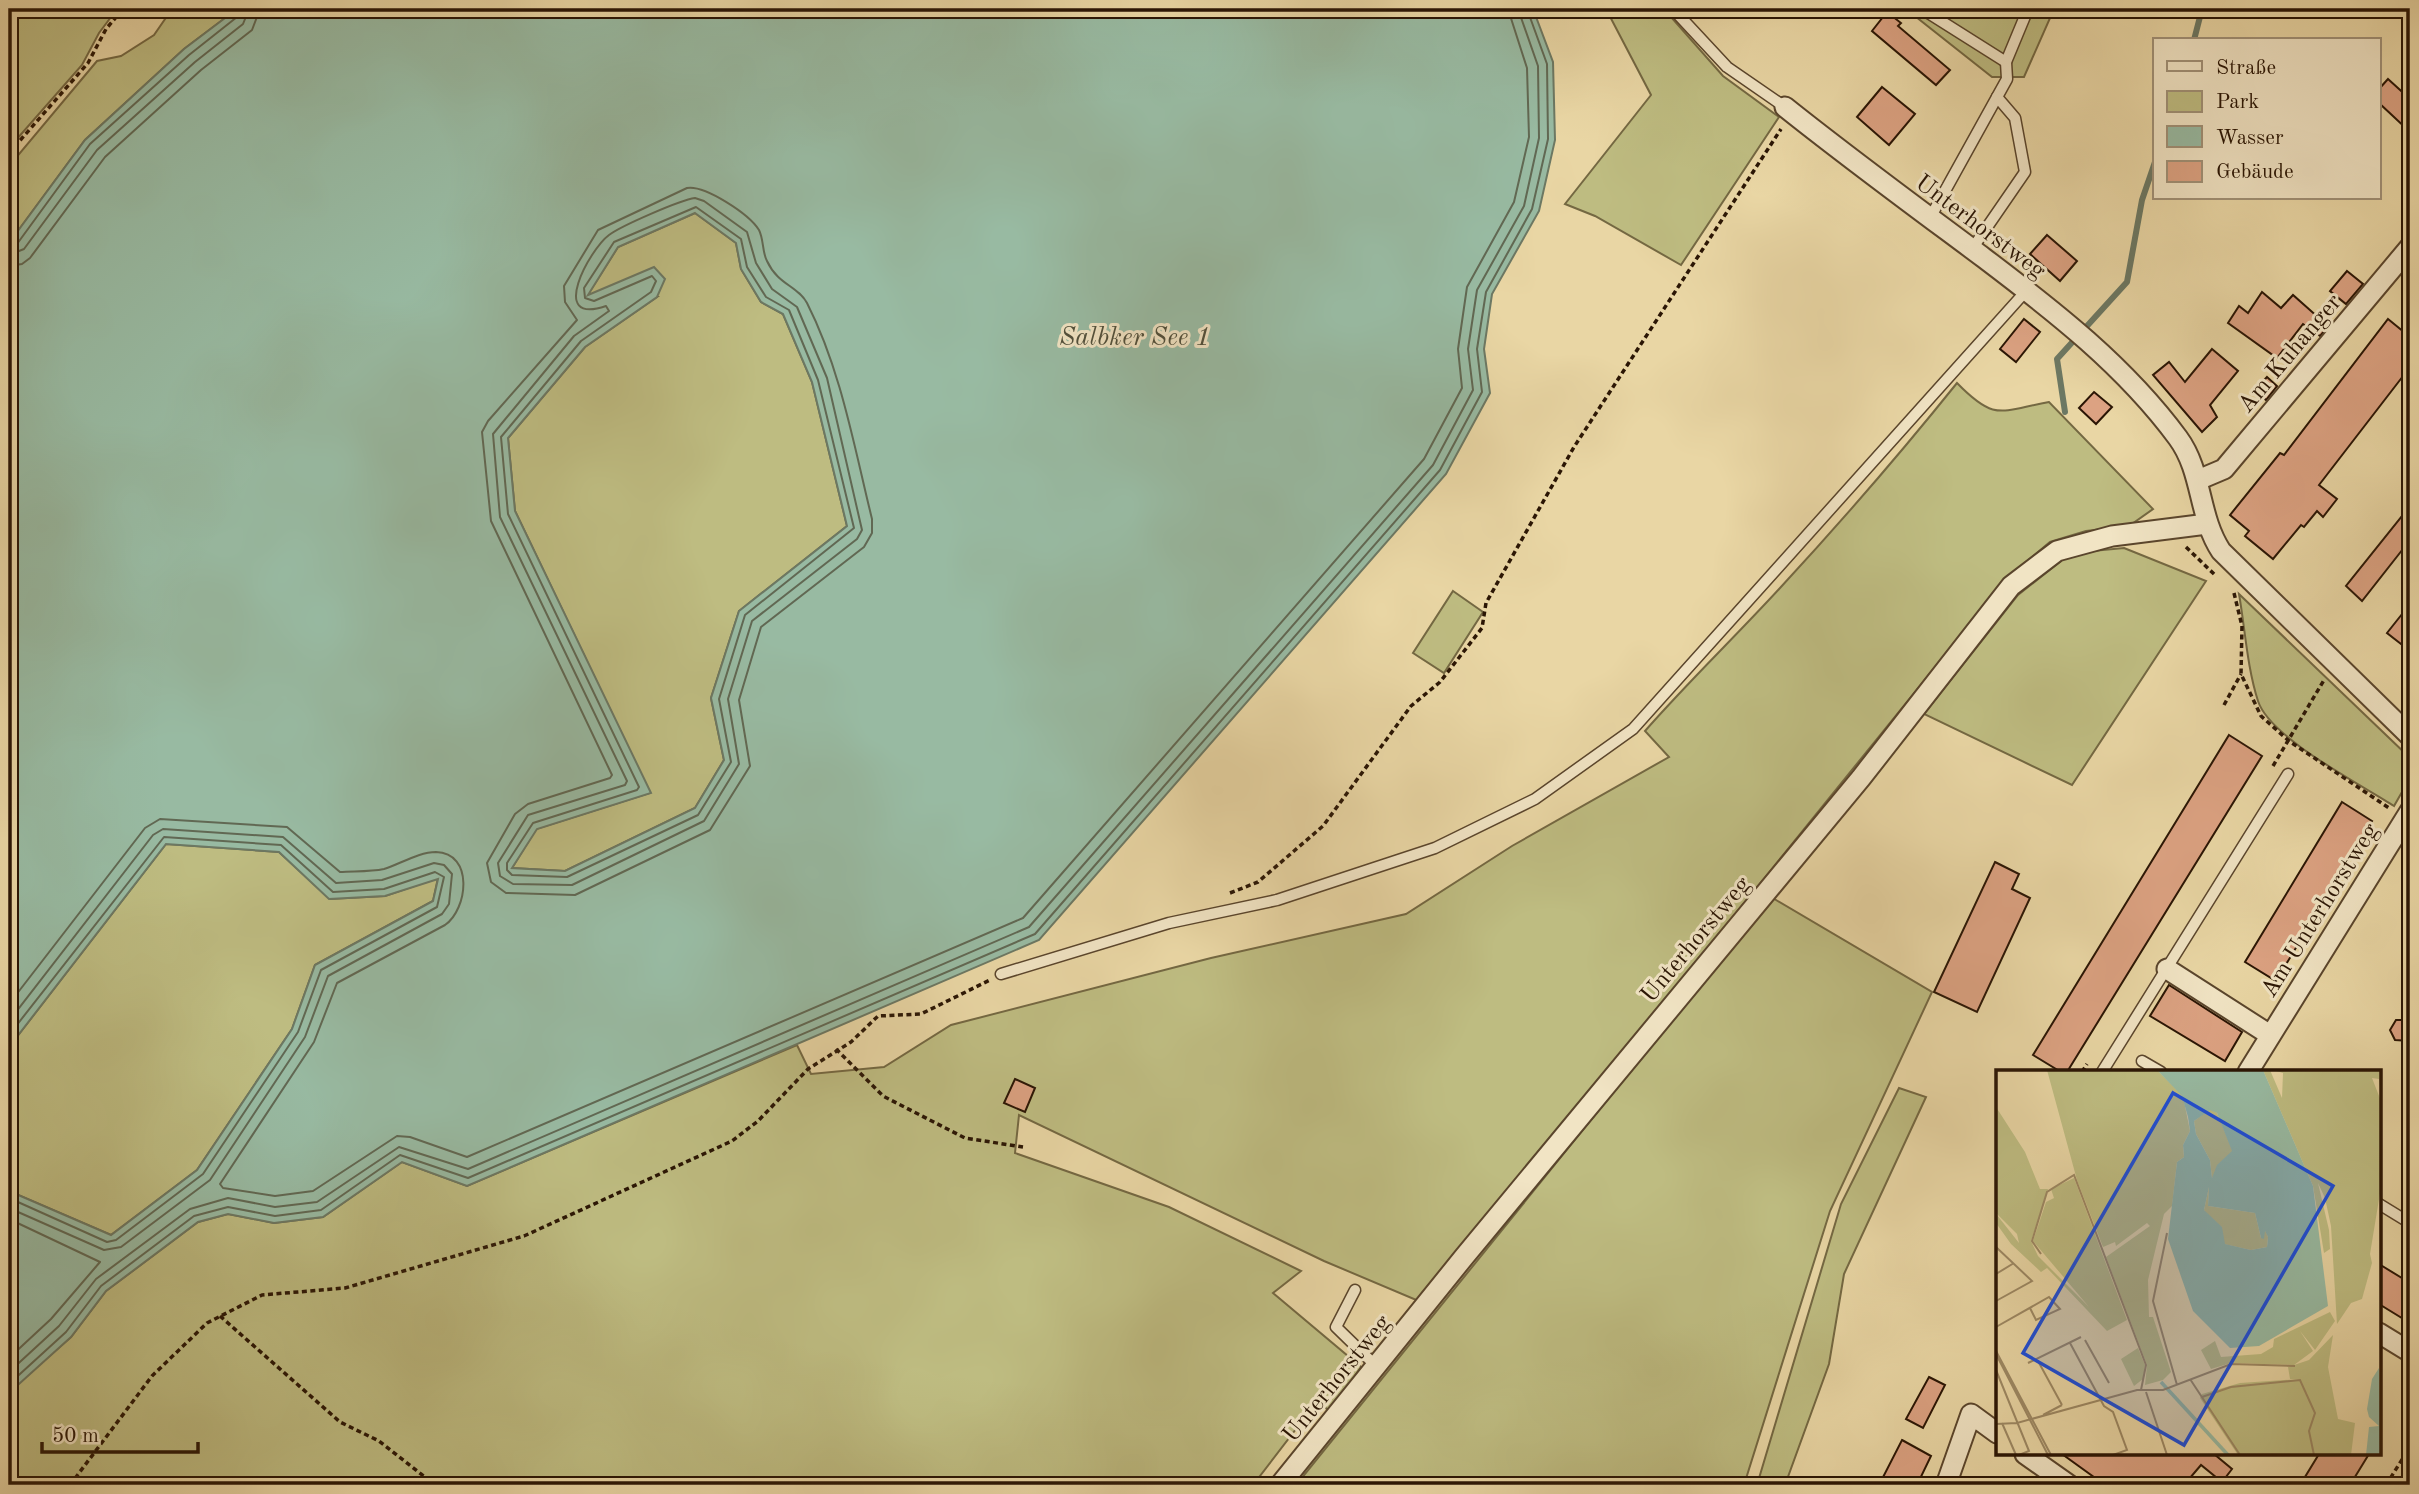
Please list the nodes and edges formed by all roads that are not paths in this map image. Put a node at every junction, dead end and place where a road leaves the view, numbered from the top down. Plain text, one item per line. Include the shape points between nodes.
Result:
1 (1673, 9) edge
2 (1922, 9) edge
3 (2028, 9) edge
4 (2006, 62) junction
5 (1997, 97) junction
6 (1788, 110) joint
7 (1930, 218) junction
8 (2410, 247) edge
9 (1972, 249) junction
10 (2026, 291) junction
11 (2198, 480) junction
12 (2207, 524) junction
13 (2410, 736) edge
14 (2288, 774) dead end
15 (2408, 815) edge
16 (2166, 969) junction
17 (1001, 974) road end
18 (2270, 1035) junction
19 (2142, 1061) dead end
20 (2103, 1070) edge
21 (2158, 1070) edge
22 (2249, 1070) edge
23 (2380, 1205) edge
24 (2410, 1223) edge
25 (1355, 1290) dead end
26 (2380, 1334) edge
27 (2410, 1352) edge
28 (1376, 1366) junction
29 (1996, 1432) edge
30 (2028, 1456) edge
31 (1280, 1485) edge
32 (1946, 1485) edge
33 (2069, 1485) edge

1 - 6 lane, Unterhorstweg via 1727,67
2 - 4 lane
3 - 4 lane
4 - 5 lane via 2007,79
5 - 7 lane
5 - 9 lane via 2015,118 2025,172
6 - 7 street, Unterhorstweg
7 - 9 street, Unterhorstweg
8 - 11 street, Am Kuhanger via 2224,468
9 - 10 street, Unterhorstweg
10 - 11 street, Unterhorstweg via 2090,344 2164,419
10 - 17 lane via 1633,729 1535,799 1435,848 1277,900 1170,923
11 - 12 street, Unterhorstweg
12 - 13 street, Unterhorstweg via 2231,562
12 - 28 street, Unterhorstweg via 2112,536 2057,551 2011,586 1860,778
14 - 16 lane
15 - 18 street, Am Unterhorstweg
16 - 18 street, Am Unterhorstweg
16 - 20 lane
18 - 22 street, Am Unterhorstweg
19 - 21 lane
23 - 24 lane
25 - 28 lane via 1336,1327
26 - 27 street
28 - 31 street, Unterhorstweg
29 - 32 street via 1971,1414
30 - 33 street

